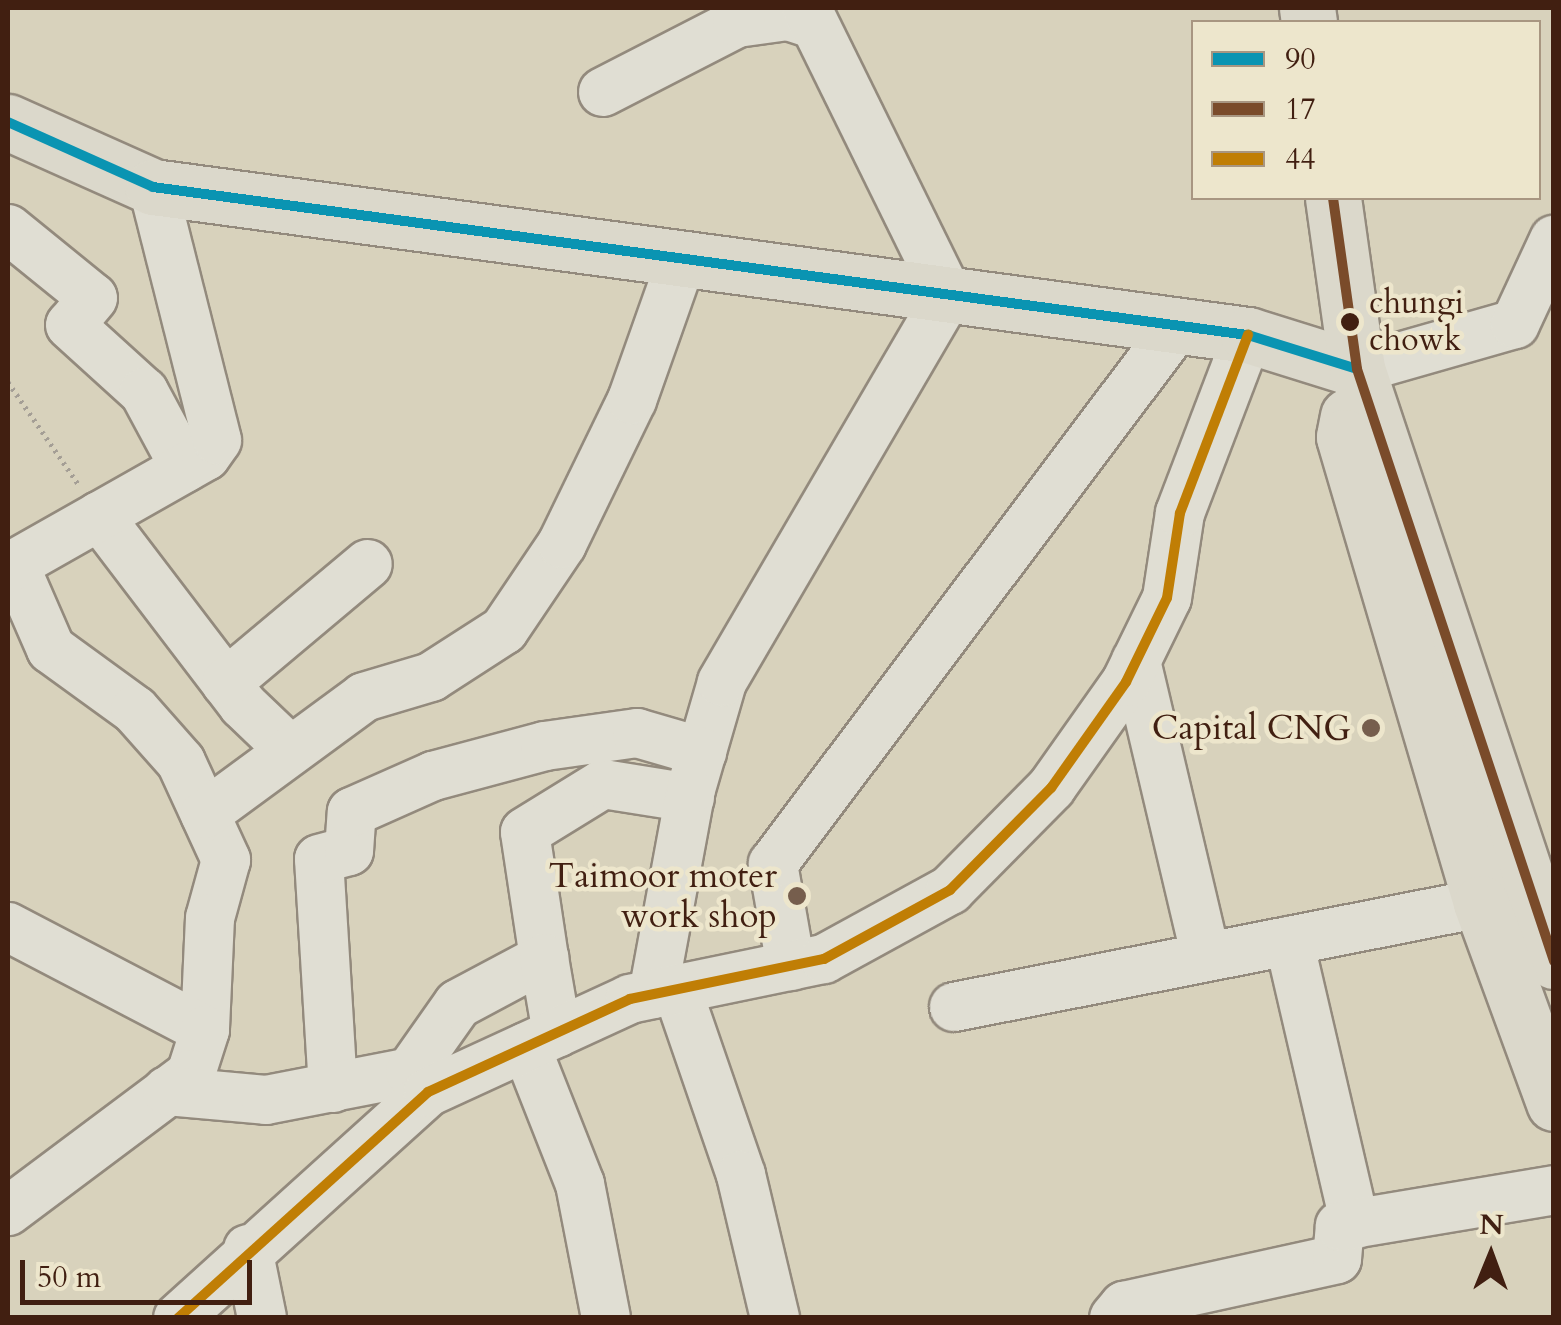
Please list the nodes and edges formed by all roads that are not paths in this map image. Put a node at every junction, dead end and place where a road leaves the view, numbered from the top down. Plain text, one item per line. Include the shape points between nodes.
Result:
1 (810, 16) edge
2 (602, 92) dead end
3 (8, 122) edge
4 (153, 187) junction
5 (1333, 200) edge
6 (8, 229) edge
7 (1554, 240) edge
8 (682, 259) junction
9 (948, 296) junction
10 (1178, 325) junction
11 (1248, 335) junction
12 (1357, 368) junction
13 (185, 468) junction
14 (99, 516) junction
15 (368, 564) dead end
16 (11, 566) edge
17 (1136, 662) junction
18 (226, 683) junction
19 (1447, 706) junction
20 (288, 748) junction
21 (702, 752) junction
22 (690, 798) junction
23 (204, 814) junction
24 (1481, 902) junction
25 (8, 928) edge
26 (1289, 941) junction
27 (544, 958) junction
28 (1206, 958) junction
29 (1554, 961) edge
30 (791, 966) junction
31 (665, 992) junction
32 (954, 1007) dead end
33 (205, 1030) junction
34 (541, 1040) junction
35 (333, 1088) junction
36 (167, 1091) junction
37 (1552, 1093) edge
38 (1554, 1190) edge
39 (8, 1211) edge
40 (1354, 1224) junction
41 (248, 1249) junction
42 (178, 1318) edge
43 (262, 1318) edge
44 (606, 1318) edge
45 (775, 1318) edge
46 (1114, 1318) edge

1 - 2 street via 737,23
1 - 9 street
3 - 4 main road
4 - 8 main road
4 - 13 street via 217,440
5 - 12 main road
6 - 13 street via 93,298 70,326 144,392
7 - 12 street via 1515,324
8 - 9 main road
8 - 20 street via 632,400 562,544 504,630 432,676 364,697
9 - 10 main road
9 - 21 street via 722,682
10 - 11 main road
10 - 30 street via 773,864
11 - 12 main road
11 - 17 street via 1180,513 1167,598
12 - 19 main road via 1379,424
12 - 19 main road via 1344,437
13 - 14 street
14 - 16 street
14 - 18 street
15 - 18 street
16 - 23 street via 51,649 135,710 182,762
17 - 28 street
17 - 30 street via 1050,788 950,890 824,958
18 - 20 street
19 - 24 main road
19 - 29 main road
20 - 23 street via 263,779
21 - 22 street
21 - 35 street via 637,733 545,746 433,776 352,812 349,851 319,859
22 - 27 street via 603,784 525,832
22 - 31 street
23 - 33 street via 226,860 210,918
24 - 26 street
24 - 37 main road
25 - 33 street
26 - 28 street
26 - 40 street
27 - 34 street
27 - 35 street via 458,1004 410,1072
28 - 32 street
30 - 31 street
31 - 34 street
31 - 45 street via 741,1175
33 - 36 street via 190,1074
34 - 41 street via 428,1092
34 - 44 street via 580,1184
35 - 36 street via 266,1100
36 - 39 street
38 - 40 street
40 - 46 street via 1340,1226 1337,1259 1124,1306
41 - 42 street
41 - 43 street

